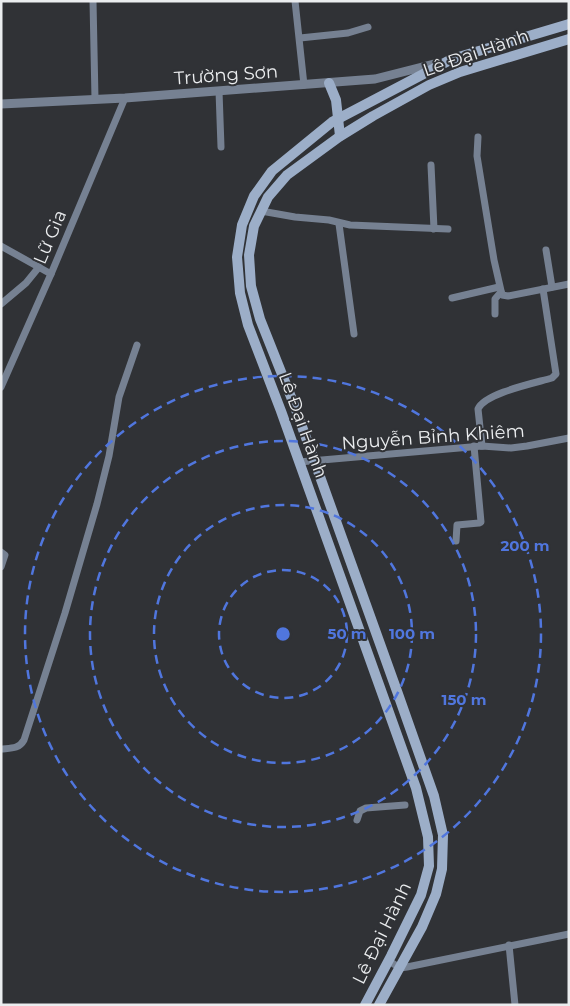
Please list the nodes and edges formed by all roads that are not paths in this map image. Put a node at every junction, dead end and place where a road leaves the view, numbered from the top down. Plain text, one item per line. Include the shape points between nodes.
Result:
1 (93, 1) edge
2 (295, 1) edge
3 (569, 24) edge
4 (368, 27) dead end
5 (300, 38) junction
6 (569, 39) edge
7 (450, 60) junction
8 (457, 73) junction
9 (329, 83) junction
10 (304, 85) junction
11 (219, 91) junction
12 (125, 98) junction
13 (94, 99) junction
14 (1, 104) edge
15 (337, 119) junction
16 (340, 136) junction
17 (478, 137) dead end
18 (221, 147) dead end
19 (431, 165) dead end
20 (261, 211) junction
21 (339, 224) junction
22 (434, 229) junction
23 (448, 229) dead end
24 (1, 246) edge
25 (546, 250) dead end
26 (39, 267) junction
27 (51, 274) junction
28 (569, 284) edge
29 (552, 287) junction
30 (543, 289) junction
31 (500, 290) junction
32 (452, 298) dead end
33 (1, 304) edge
34 (495, 314) dead end
35 (354, 334) dead end
36 (136, 344) dead end
37 (1, 387) edge
38 (569, 438) edge
39 (478, 446) junction
40 (314, 460) junction
41 (300, 462) junction
42 (456, 541) dead end
43 (1, 552) edge
44 (1, 567) edge
45 (1, 749) edge
46 (405, 805) dead end
47 (357, 820) dead end
48 (569, 934) edge
49 (509, 945) junction
50 (389, 961) junction
51 (400, 968) junction
52 (365, 1005) edge
53 (379, 1005) edge
54 (514, 1005) edge

1 - 13 street
2 - 5 street
3 - 7 main road, Lê Đại Hành
4 - 5 street via 348,33
5 - 10 street
6 - 8 main road, Lê Đại Hành
7 - 8 main road
7 - 9 street, Trường Sơn via 375,79
7 - 15 main road, Lê Đại Hành
8 - 16 main road, Lê Đại Hành via 429,85
9 - 10 street, Trường Sơn
9 - 15 main road via 336,100
10 - 11 street, Trường Sơn
11 - 12 street, Trường Sơn
11 - 18 street
12 - 13 street, Trường Sơn
12 - 27 street, Lữ Gia
13 - 14 street, Trường Sơn
15 - 16 main road
15 - 41 main road, Lê Đại Hành via 272,171 258,190 242,224 237,257 240,293 248,325
16 - 20 main road, Lê Đại Hành via 287,175 268,197
17 - 31 street via 477,156
19 - 22 street
20 - 21 street
20 - 40 main road, Lê Đại Hành via 254,226 249,255 252,286 260,319
21 - 22 street
21 - 35 street
22 - 23 street
24 - 26 street
25 - 29 street
26 - 27 street
26 - 33 street
27 - 37 street, Lữ Gia
28 - 29 street
29 - 30 street
30 - 31 street via 508,296 502,295
30 - 39 street via 556,374 480,404
31 - 32 street
31 - 34 street via 495,299
36 - 45 street via 119,397 97,504 24,740 16,748
38 - 39 street, Nguyễn Bỉnh Khiêm via 519,447
39 - 40 street, Nguyễn Bỉnh Khiêm
39 - 42 street via 481,519 479,523 457,525
40 - 41 street, Nguyễn Bỉnh Khiêm
40 - 51 main road, Lê Đại Hành via 434,796 443,835 442,869 436,894
41 - 50 main road, Lê Đại Hành via 416,788 428,837 429,866 421,895
43 - 44 street via 5,555
46 - 47 street via 366,808
48 - 49 street
49 - 51 street
49 - 54 street
50 - 51 street
50 - 52 main road, Lê Đại Hành
51 - 53 main road, Lê Đại Hành

